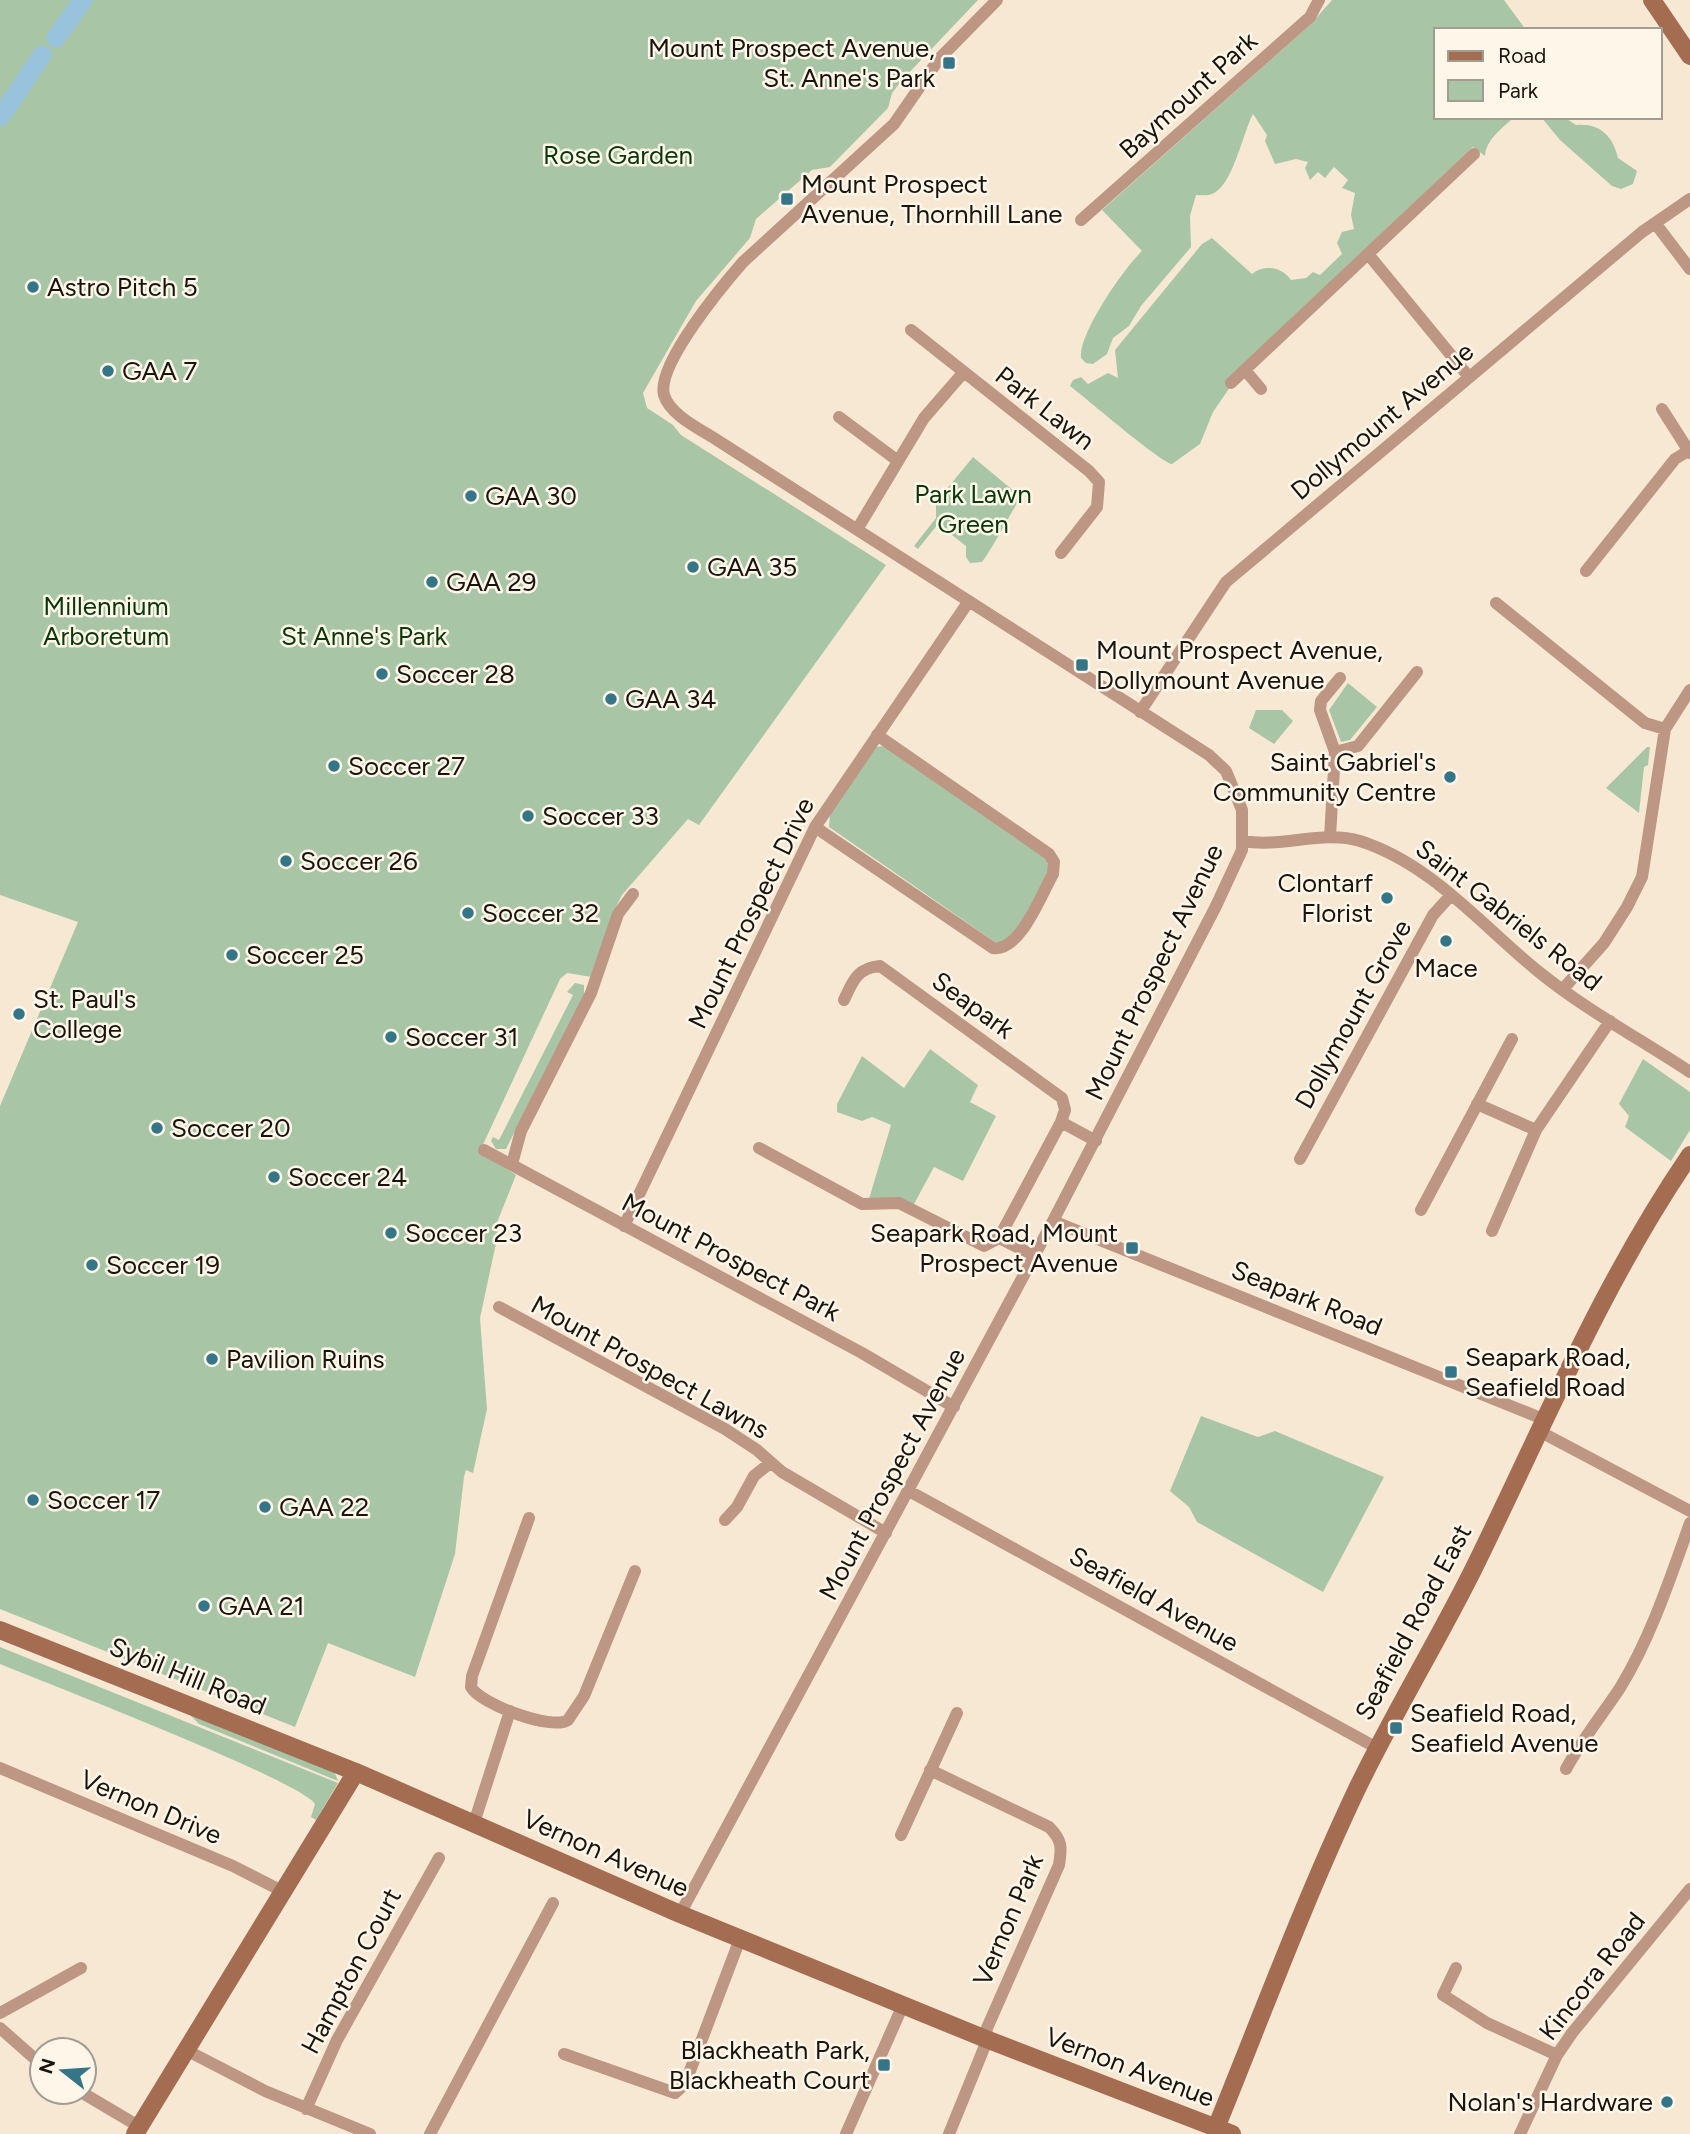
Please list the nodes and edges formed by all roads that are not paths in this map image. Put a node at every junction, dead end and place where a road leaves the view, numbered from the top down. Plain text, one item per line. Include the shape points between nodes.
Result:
1 (997, 0) edge
2 (1319, 0) edge
3 (1652, 0) edge
4 (1690, 57) edge
5 (1474, 154) dead end
6 (1690, 199) edge
7 (1081, 220) dead end
8 (1654, 223) junction
9 (1368, 254) junction
10 (1690, 269) edge
11 (911, 330) dead end
12 (1245, 369) junction
13 (963, 373) junction
14 (1469, 377) junction
15 (1231, 383) dead end
16 (1261, 389) dead end
17 (1662, 409) dead end
18 (839, 418) dead end
19 (1689, 452) edge
20 (898, 461) junction
21 (858, 528) junction
22 (1061, 553) dead end
23 (1586, 571) dead end
24 (969, 601) junction
25 (1496, 603) dead end
26 (1417, 672) dead end
27 (1340, 678) dead end
28 (1690, 690) edge
29 (1140, 712) junction
30 (1665, 729) junction
31 (877, 734) junction
32 (1335, 752) junction
33 (815, 827) junction
34 (1330, 837) junction
35 (1243, 841) junction
36 (633, 894) dead end
37 (1451, 895) junction
38 (1563, 989) junction
39 (845, 1000) dead end
40 (1611, 1021) junction
41 (1512, 1039) dead end
42 (1690, 1072) edge
43 (1477, 1104) junction
44 (1061, 1122) junction
45 (1536, 1130) junction
46 (1096, 1141) junction
47 (759, 1148) dead end
48 (484, 1150) dead end
49 (1690, 1155) edge
50 (1300, 1159) dead end
51 (512, 1164) junction
52 (1421, 1210) dead end
53 (1054, 1221) junction
54 (624, 1226) junction
55 (1492, 1231) dead end
56 (999, 1238) junction
57 (1027, 1252) dead end
58 (499, 1307) dead end
59 (954, 1407) junction
60 (1540, 1424) junction
61 (770, 1463) junction
62 (909, 1491) junction
63 (1690, 1511) edge
64 (529, 1518) dead end
65 (725, 1520) dead end
66 (1690, 1523) edge
67 (886, 1533) junction
68 (635, 1571) dead end
69 (0, 1630) edge
70 (510, 1711) junction
71 (957, 1713) dead end
72 (1377, 1748) junction
73 (0, 1768) edge
74 (1566, 1769) dead end
75 (930, 1770) junction
76 (356, 1772) junction
77 (474, 1824) junction
78 (901, 1835) dead end
79 (439, 1858) dead end
80 (1690, 1889) edge
81 (282, 1891) junction
82 (553, 1903) dead end
83 (680, 1914) junction
84 (740, 1939) junction
85 (82, 1968) dead end
86 (1456, 1968) dead end
87 (903, 2005) junction
88 (0, 2013) edge
89 (0, 2028) edge
90 (986, 2039) junction
91 (186, 2050) junction
92 (28, 2053) edge
93 (564, 2054) dead end
94 (1557, 2056) junction
95 (1227, 2101) junction
96 (98, 2103) edge
97 (306, 2109) junction
98 (138, 2130) edge
99 (1220, 2132) edge
100 (370, 2134) edge
101 (430, 2134) edge
102 (846, 2134) edge
103 (949, 2134) edge
104 (1243, 2134) edge
105 (1520, 2134) edge

1 - 21 street, Mount Prospect Avenue via 939,59 894,124 720,287 663,383 664,396 679,415
2 - 7 street, Baymount Park via 1310,17
3 - 4 street
5 - 9 street via 1457,179
6 - 8 street, Dollymount Avenue
8 - 10 street
8 - 14 street, Dollymount Avenue
9 - 12 street
9 - 14 street
11 - 13 street, Park Lawn
12 - 15 street
12 - 16 street
13 - 20 street, Park Lawn via 924,418
13 - 22 street, Park Lawn via 1099,482 1097,507
14 - 29 street, Dollymount Avenue via 1226,582
17 - 19 street
18 - 20 street
19 - 23 street via 1675,459
20 - 21 street, Park Lawn
21 - 24 street, Mount Prospect Avenue
24 - 29 street, Mount Prospect Avenue
24 - 31 street, Mount Prospect Drive
25 - 30 street via 1644,723
26 - 32 street via 1358,746
27 - 32 street via 1321,701 1320,710
28 - 30 street
29 - 35 street, Mount Prospect Avenue via 1209,755 1226,771 1242,810
30 - 38 street via 1642,877 1604,943
31 - 33 street, Mount Prospect Drive
31 - 33 street via 1049,854 1053,874 1017,940 993,948
32 - 34 street
33 - 54 street, Mount Prospect Drive
34 - 35 street, Saint Gabriels Road via 1266,844
34 - 37 street, Saint Gabriels Road via 1385,851
35 - 46 street, Mount Prospect Avenue via 1216,906
36 - 51 street via 618,914 595,985 521,1130
37 - 38 street, Saint Gabriels Road
37 - 50 street, Dollymount Grove via 1433,915
38 - 40 street, Saint Gabriels Road
39 - 44 street, Seapark via 857,974 880,966 1062,1098
40 - 42 street, Saint Gabriels Road
40 - 45 street
41 - 43 street
43 - 45 street
43 - 52 street
44 - 46 street
44 - 56 street
45 - 55 street
46 - 53 street, Mount Prospect Avenue
47 - 56 street via 862,1204 899,1203 985,1246
48 - 51 street, Mount Prospect Park
49 - 60 street, Seafield Road East via 1622,1264
51 - 54 street, Mount Prospect Park
53 - 59 street, Mount Prospect Avenue
53 - 60 street, Seapark Road
54 - 59 street, Mount Prospect Park
56 - 57 street
58 - 61 street, Mount Prospect Lawns via 724,1429
59 - 62 street, Mount Prospect Avenue
60 - 63 street, Seapark Road
60 - 72 street, Seafield Road East via 1472,1570
61 - 65 street via 754,1476
61 - 67 street, Mount Prospect Lawns
62 - 67 street, Mount Prospect Avenue
62 - 72 street, Seafield Avenue
64 - 70 street via 472,1676 475,1695
66 - 74 street via 1646,1639
67 - 83 street, Mount Prospect Avenue
68 - 70 street via 572,1716 563,1723 552,1723
69 - 76 street, Sybil Hill Road
70 - 77 street
71 - 75 street
72 - 95 street, Seafield Road East via 1290,1939
73 - 81 street, Vernon Drive
75 - 78 street
75 - 90 street, Vernon Park via 1049,1827 1060,1837 1059,1865
76 - 77 street, Vernon Avenue
76 - 81 street
77 - 83 street, Vernon Avenue
79 - 97 street, Hampton Court via 337,2040
80 - 94 street, Kincora Road
81 - 91 street
82 - 101 street
83 - 84 street, Vernon Avenue
84 - 87 street, Vernon Avenue
84 - 93 street via 685,2084 675,2093
85 - 88 street
86 - 94 street via 1443,1995 1487,2024
87 - 90 street, Vernon Avenue
87 - 102 street
89 - 92 street
90 - 99 street, Vernon Avenue
90 - 103 street
91 - 97 street
91 - 98 street
94 - 105 street, Kincora Road
95 - 99 street, Seafield Road East
95 - 104 street
96 - 98 street
97 - 100 street

